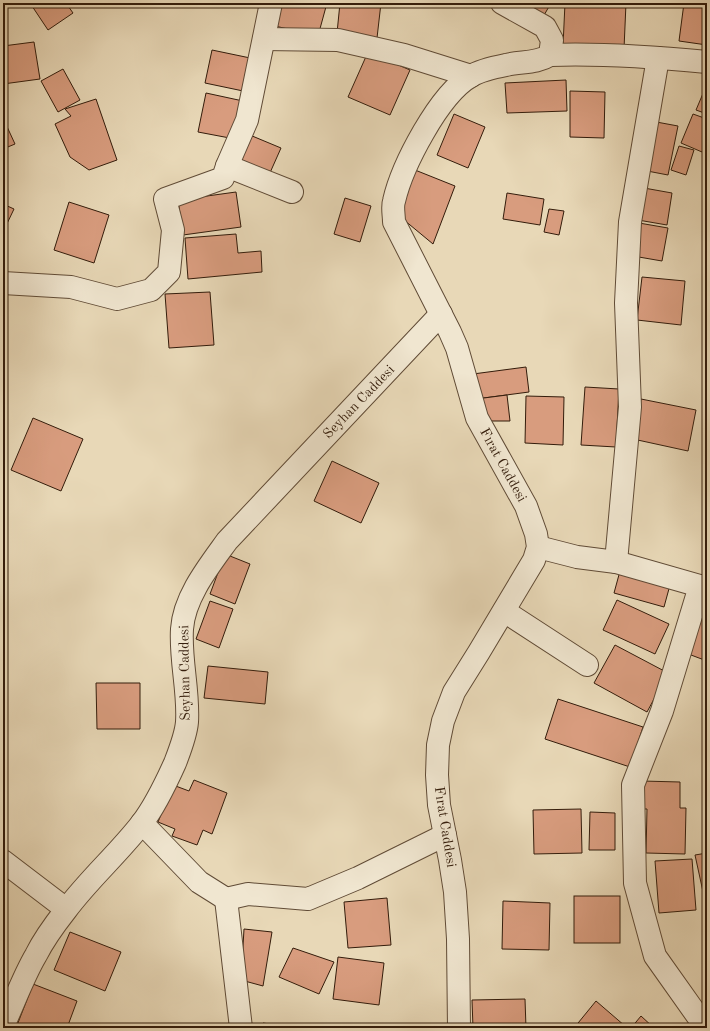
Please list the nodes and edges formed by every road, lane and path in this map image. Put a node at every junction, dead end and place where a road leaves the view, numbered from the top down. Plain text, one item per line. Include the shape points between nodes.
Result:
1 (272, 3) edge
2 (502, 3) edge
3 (264, 39) junction
4 (550, 55) junction
5 (658, 58) junction
6 (707, 62) edge
7 (471, 76) junction
8 (226, 166) junction
9 (292, 192) dead end
10 (3, 283) edge
11 (442, 314) junction
12 (538, 547) junction
13 (616, 562) junction
14 (704, 587) edge
15 (504, 611) junction
16 (587, 665) dead end
17 (142, 823) junction
18 (445, 835) junction
19 (3, 861) edge
20 (226, 899) junction
21 (66, 909) junction
22 (3, 1026) edge
23 (241, 1028) edge
24 (459, 1028) edge
25 (706, 1028) edge

1 - 3 street
2 - 4 street via 545,28 552,40
3 - 7 street via 338,40 404,55
3 - 8 street via 247,120
4 - 5 street, Fırat Caddesi
4 - 7 street, Fırat Caddesi via 543,59 505,65
5 - 6 street, Fırat Caddesi
5 - 13 street via 630,222 626,303 630,407
7 - 11 street, Fırat Caddesi via 454,89 438,109 410,157 393,203 394,222
8 - 9 street
8 - 10 street via 223,178 166,199 173,230 169,272 151,290 117,299 71,287
11 - 12 street, Fırat Caddesi via 457,348 478,418 526,506
11 - 17 street, Seyhan Caddesi via 227,541 198,582 186,609 182,627 187,723 176,761
12 - 13 street via 577,557
12 - 15 street, Fırat Caddesi via 534,560
13 - 14 street
14 - 25 street via 634,785 635,883 655,956
15 - 16 street
15 - 18 street, Fırat Caddesi via 454,692 443,721 438,745 437,775 438,806
17 - 20 street via 199,882
17 - 21 street, Seyhan Caddesi
18 - 20 street via 358,878 308,899 248,894
18 - 24 street, Fırat Caddesi via 455,892
19 - 21 street
20 - 23 street
21 - 22 street, Seyhan Caddesi via 35,956

